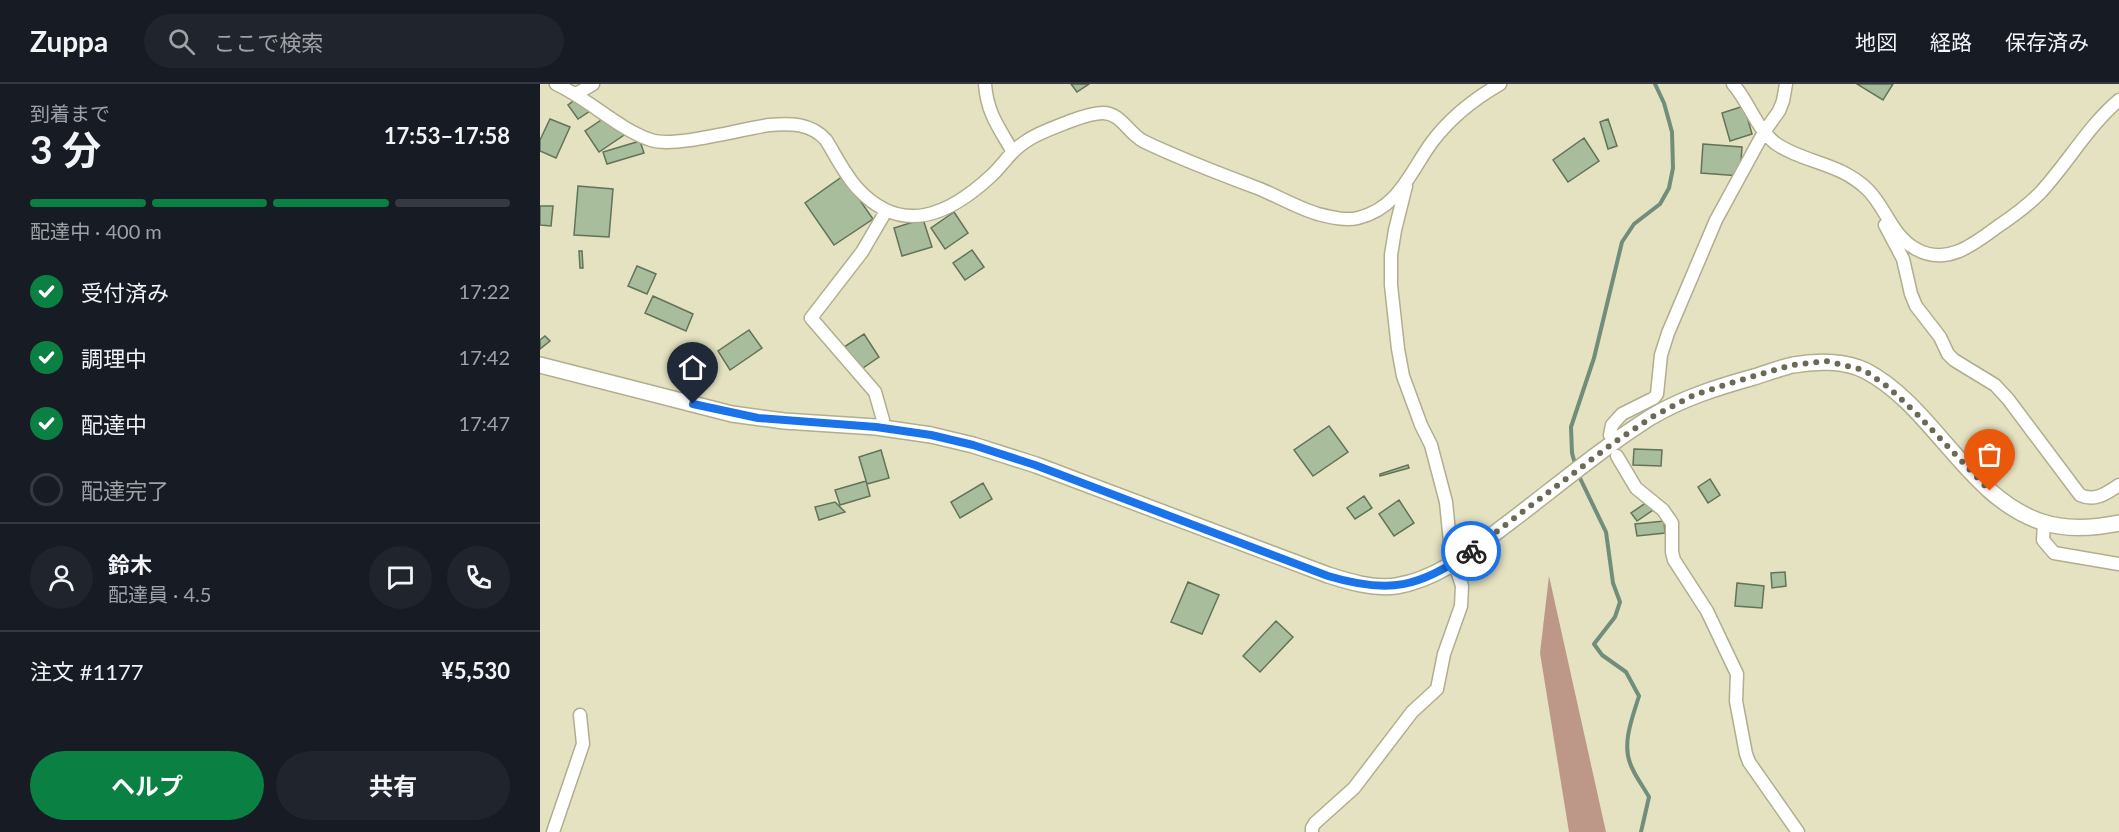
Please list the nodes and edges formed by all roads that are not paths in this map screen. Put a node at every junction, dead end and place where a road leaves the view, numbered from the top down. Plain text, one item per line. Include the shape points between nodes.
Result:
1 (556, 84) edge
2 (593, 84) edge
3 (985, 84) edge
4 (1500, 84) edge
5 (1733, 84) edge
6 (1786, 84) edge
7 (576, 94) junction
8 (2119, 100) edge
9 (1764, 132) junction
10 (1013, 152) junction
11 (1407, 182) junction
12 (886, 211) junction
13 (1885, 215) junction
14 (540, 365) edge
15 (883, 420) dead end
16 (1613, 445) junction
17 (2119, 485) edge
18 (2118, 522) edge
19 (2044, 523) junction
20 (1454, 562) junction
21 (2119, 564) edge
22 (580, 715) dead end
23 (553, 832) edge
24 (1312, 832) edge
25 (1798, 832) edge

1 - 7 street
2 - 7 street
3 - 10 street via 986,102
4 - 11 street via 1450,122 1431,143
5 - 9 street
6 - 9 street via 1779,111
7 - 12 street via 638,134 664,143 769,125 808,127 826,140 858,189
8 - 13 street via 2040,193 2018,213 1960,252 1938,256 1916,249 1904,241
9 - 13 street via 1785,149 1856,180 1877,200
9 - 16 street via 1716,220 1668,333 1657,394 1622,414 1612,425
10 - 11 street via 1037,135 1103,113 1117,117 1141,140 1316,213 1337,218 1356,219 1374,212
10 - 12 street via 992,175 949,207 922,216
11 - 20 street via 1391,255 1398,349 1403,376 1438,468
12 - 15 street via 862,252 811,318 875,392
13 - 17 street via 1884,223 1903,259 1916,306 1948,354 2008,399 2080,495 2095,498
14 - 20 street via 732,414 876,427 973,445 1356,584 1402,585
16 - 19 street via 1652,417 1694,395 1792,365 1826,361 1864,370 1888,387 1990,491 2021,514
16 - 20 street
16 - 25 street via 1636,488 1663,510 1672,523 1674,560 1707,611 1737,674 1736,701 1746,754
18 - 19 street via 2099,527
19 - 21 street via 2043,540 2054,553
20 - 24 street via 1462,586 1461,606 1437,689 1412,712 1354,788 1315,823
22 - 23 street via 583,744

